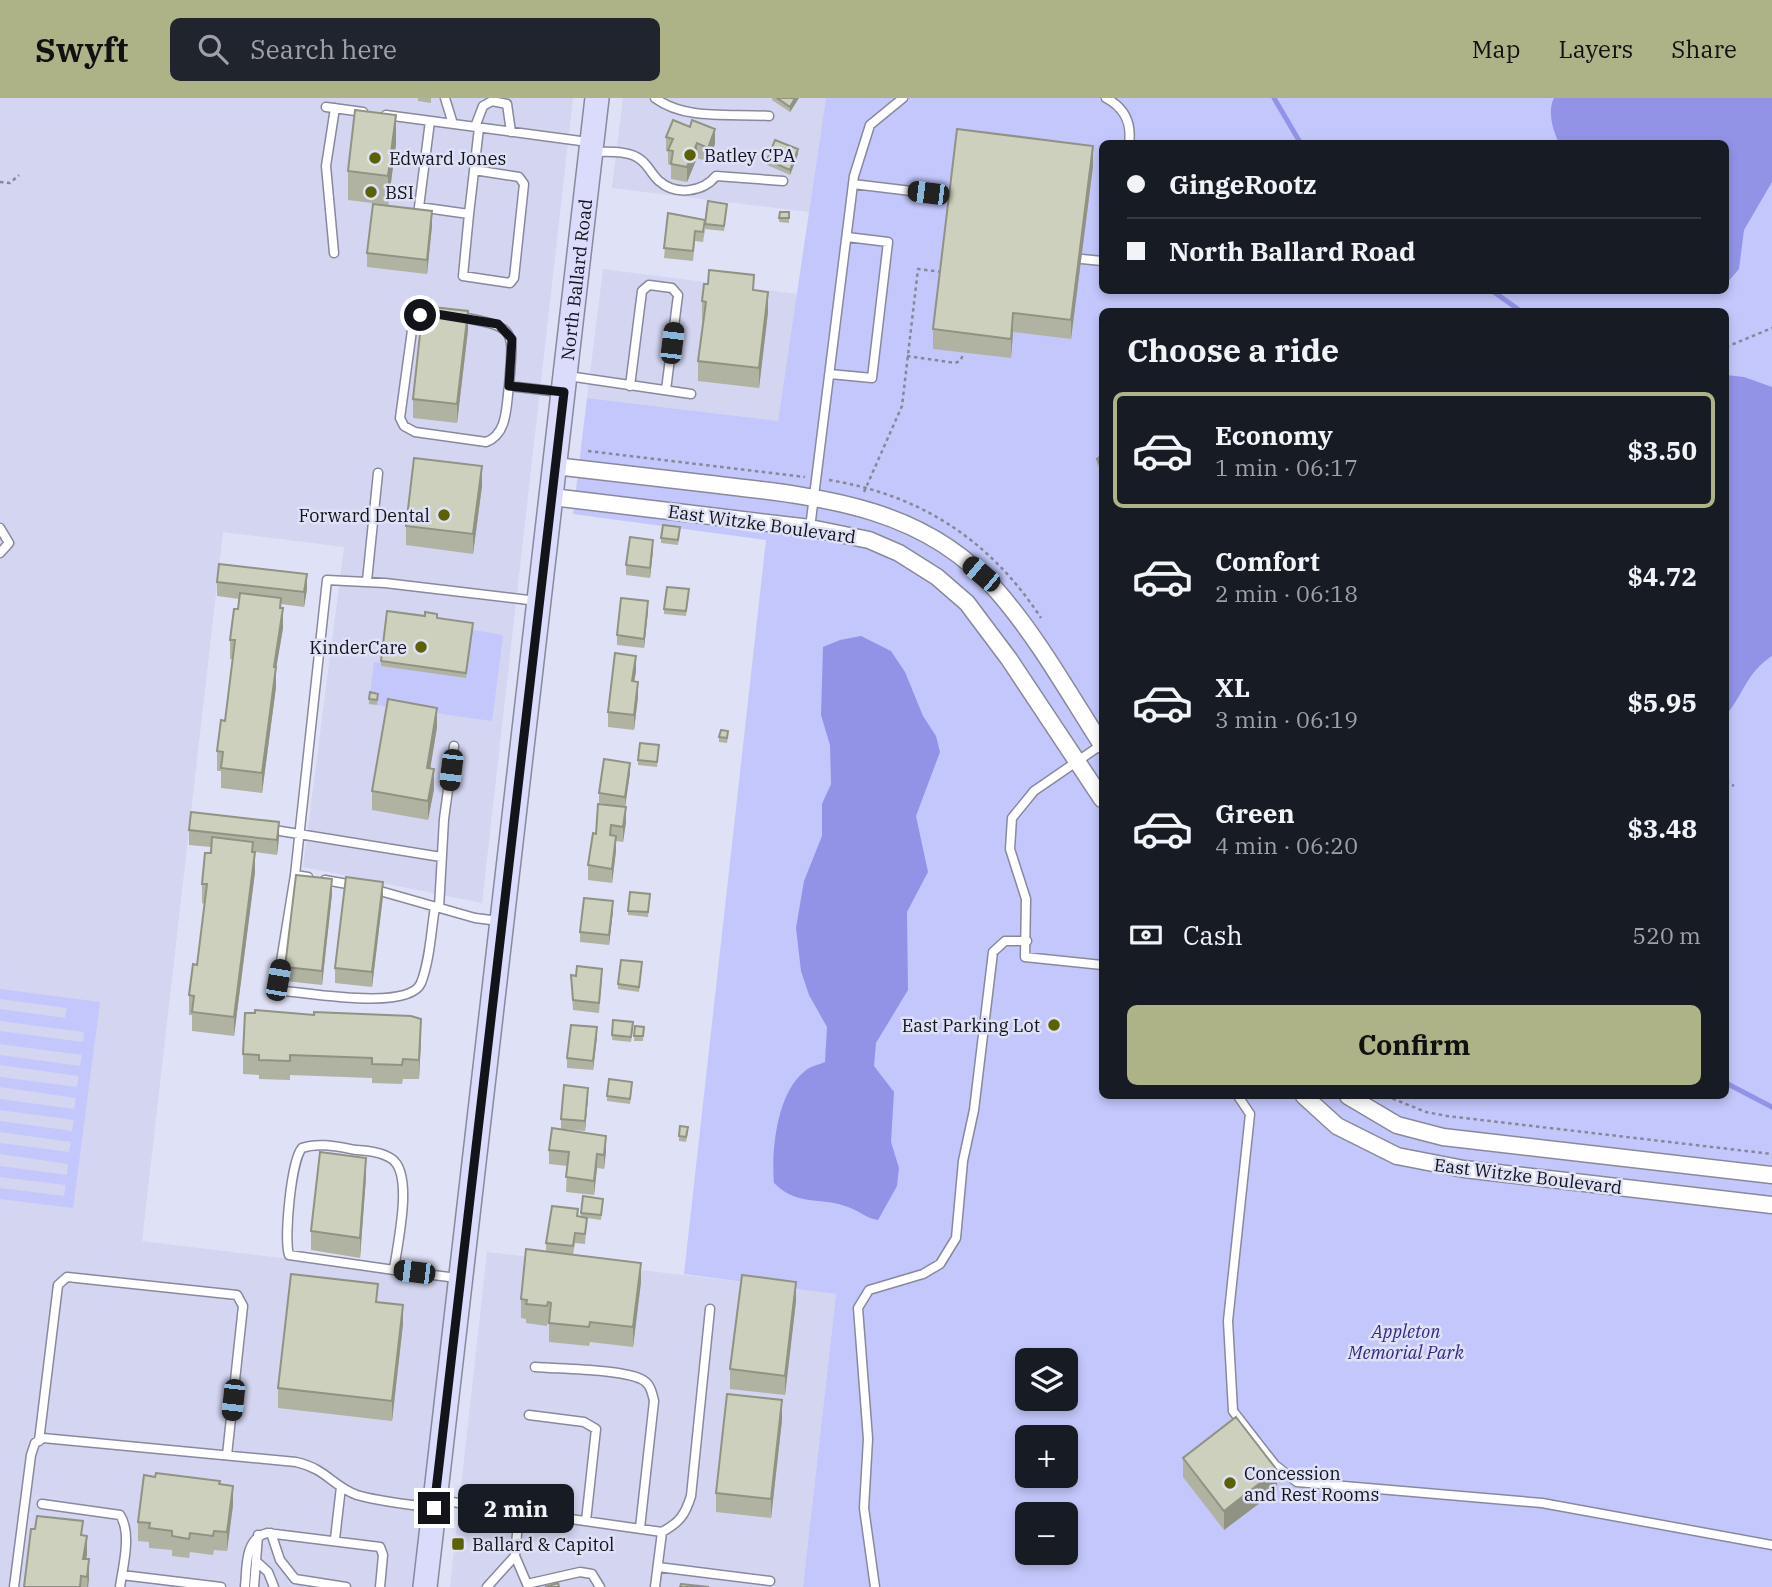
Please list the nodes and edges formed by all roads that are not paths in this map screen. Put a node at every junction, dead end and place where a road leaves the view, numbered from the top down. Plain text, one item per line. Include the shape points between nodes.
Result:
1 (445, 98) edge
2 (597, 98) edge
3 (655, 98) edge
4 (903, 98) edge
5 (1106, 98) edge
6 (769, 116) dead end
7 (430, 121) junction
8 (453, 124) junction
9 (477, 127) junction
10 (511, 132) junction
11 (1129, 140) edge
12 (591, 147) junction
13 (474, 170) junction
14 (783, 181) dead end
15 (853, 184) junction
16 (928, 193) dead end
17 (468, 214) junction
18 (847, 237) junction
19 (334, 253) dead end
20 (1082, 259) edge
21 (1099, 261) edge
22 (830, 374) junction
23 (564, 384) junction
24 (509, 386) junction
25 (630, 386) junction
26 (666, 390) junction
27 (691, 394) dead end
28 (555, 466) junction
29 (378, 473) dead end
30 (814, 496) junction
31 (552, 497) junction
32 (0, 528) edge
33 (810, 528) junction
34 (0, 553) edge
35 (367, 582) junction
36 (539, 601) junction
37 (1099, 740) edge
38 (454, 746) dead end
39 (1099, 746) edge
40 (1077, 761) junction
41 (1099, 794) edge
42 (259, 828) edge
43 (300, 832) junction
44 (442, 857) junction
45 (295, 875) junction
46 (437, 908) junction
47 (502, 922) junction
48 (1027, 941) junction
49 (1099, 965) edge
50 (1240, 1099) edge
51 (1307, 1099) edge
52 (1353, 1099) edge
53 (1772, 1175) edge
54 (1772, 1205) edge
55 (394, 1270) junction
56 (460, 1278) junction
57 (710, 1308) dead end
58 (535, 1367) dead end
59 (529, 1415) dead end
60 (39, 1441) junction
61 (227, 1455) junction
62 (341, 1487) junction
63 (42, 1504) dead end
64 (434, 1504) junction
65 (519, 1511) junction
66 (586, 1521) junction
67 (640, 1528) junction
68 (662, 1532) junction
69 (271, 1533) junction
70 (258, 1535) junction
71 (335, 1539) junction
72 (1772, 1545) edge
73 (516, 1556) junction
74 (257, 1562) junction
75 (658, 1567) junction
76 (122, 1575) junction
77 (770, 1581) dead end
78 (13, 1587) edge
79 (120, 1587) edge
80 (221, 1587) edge
81 (245, 1587) edge
82 (254, 1587) edge
83 (274, 1587) edge
84 (346, 1587) edge
85 (380, 1587) edge
86 (425, 1587) edge
87 (487, 1587) edge
88 (600, 1587) edge
89 (655, 1587) edge
90 (875, 1587) edge

1 - 8 lane
2 - 12 main road, North Ballard Road
3 - 6 lane via 685,112
4 - 15 lane via 870,124
5 - 11 lane via 1127,116
7 - 8 lane
7 - 17 lane via 419,207
7 - 19 lane via 330,108 327,166
8 - 9 lane
9 - 10 lane
9 - 10 lane via 483,106 492,101 507,104
9 - 13 lane
10 - 12 lane
12 - 14 lane via 641,158 661,183 690,191 708,187 716,176
12 - 23 main road, North Ballard Road
13 - 17 lane
13 - 17 lane via 519,177 524,184 510,283 463,276
15 - 16 lane
15 - 18 lane
18 - 22 lane
18 - 22 lane via 888,242 872,378
20 - 21 lane
22 - 30 lane
23 - 24 lane
23 - 25 lane
23 - 28 main road, North Ballard Road
24 - 24 lane via 503,426 496,438 486,442 415,432 404,426 400,418 413,323 430,313 498,324 512,339
25 - 26 lane
25 - 26 lane via 642,291 649,285 672,288 678,295
26 - 27 lane
28 - 30 street, East Witzke Boulevard
28 - 31 main road, North Ballard Road
29 - 35 lane
30 - 33 lane
30 - 37 street, East Witzke Boulevard via 859,505 928,534 981,574 1012,610
31 - 33 street, East Witzke Boulevard
31 - 36 main road, North Ballard Road
32 - 34 lane via 9,543
33 - 40 street, East Witzke Boulevard via 884,546 953,590 988,630
35 - 36 lane
35 - 43 lane via 327,580
36 - 47 main road, North Ballard Road
38 - 44 lane
39 - 40 lane
40 - 41 street, East Witzke Boulevard
40 - 48 lane via 1026,799 1009,829 1010,849 1026,899
42 - 43 lane
43 - 44 lane
43 - 45 lane
44 - 46 lane
45 - 46 lane via 382,891
45 - 46 lane via 278,980 284,991 391,999 410,994 421,983
46 - 47 lane
47 - 56 main road, North Ballard Road
48 - 49 lane via 1025,957
48 - 90 lane via 1005,941 993,952 956,1238 940,1264 923,1274 869,1290 858,1308 868,1439 864,1508
50 - 72 lane via 1250,1114 1228,1321 1233,1411 1275,1465 1297,1482 1542,1503
51 - 54 street, East Witzke Boulevard via 1337,1126 1397,1156 1464,1169
52 - 53 street, East Witzke Boulevard via 1397,1125 1431,1135
55 - 55 lane via 404,1187 399,1166 379,1153 320,1145 302,1148 295,1162 289,1255
55 - 56 lane
56 - 64 main road, North Ballard Road
57 - 68 lane via 691,1496 678,1523
58 - 67 lane via 642,1379 652,1389
59 - 66 lane via 584,1422 596,1429
60 - 61 lane via 56,1437
60 - 61 lane via 58,1285 66,1277 237,1296 243,1306
60 - 78 lane via 31,1455
61 - 62 lane via 316,1466
62 - 64 lane via 357,1495
62 - 71 lane
63 - 76 lane via 120,1515 125,1522
64 - 65 lane
64 - 86 main road, North Ballard Road
65 - 66 lane
65 - 73 lane
66 - 67 lane
67 - 68 lane
68 - 75 lane
69 - 70 lane
69 - 71 lane
69 - 84 lane via 290,1575 301,1581
70 - 74 lane
70 - 81 lane via 250,1546
71 - 85 lane via 380,1547
73 - 87 lane
73 - 88 lane via 527,1584 580,1572 592,1574
74 - 82 lane
74 - 83 lane
75 - 77 lane
75 - 89 lane
76 - 79 lane
76 - 80 lane

